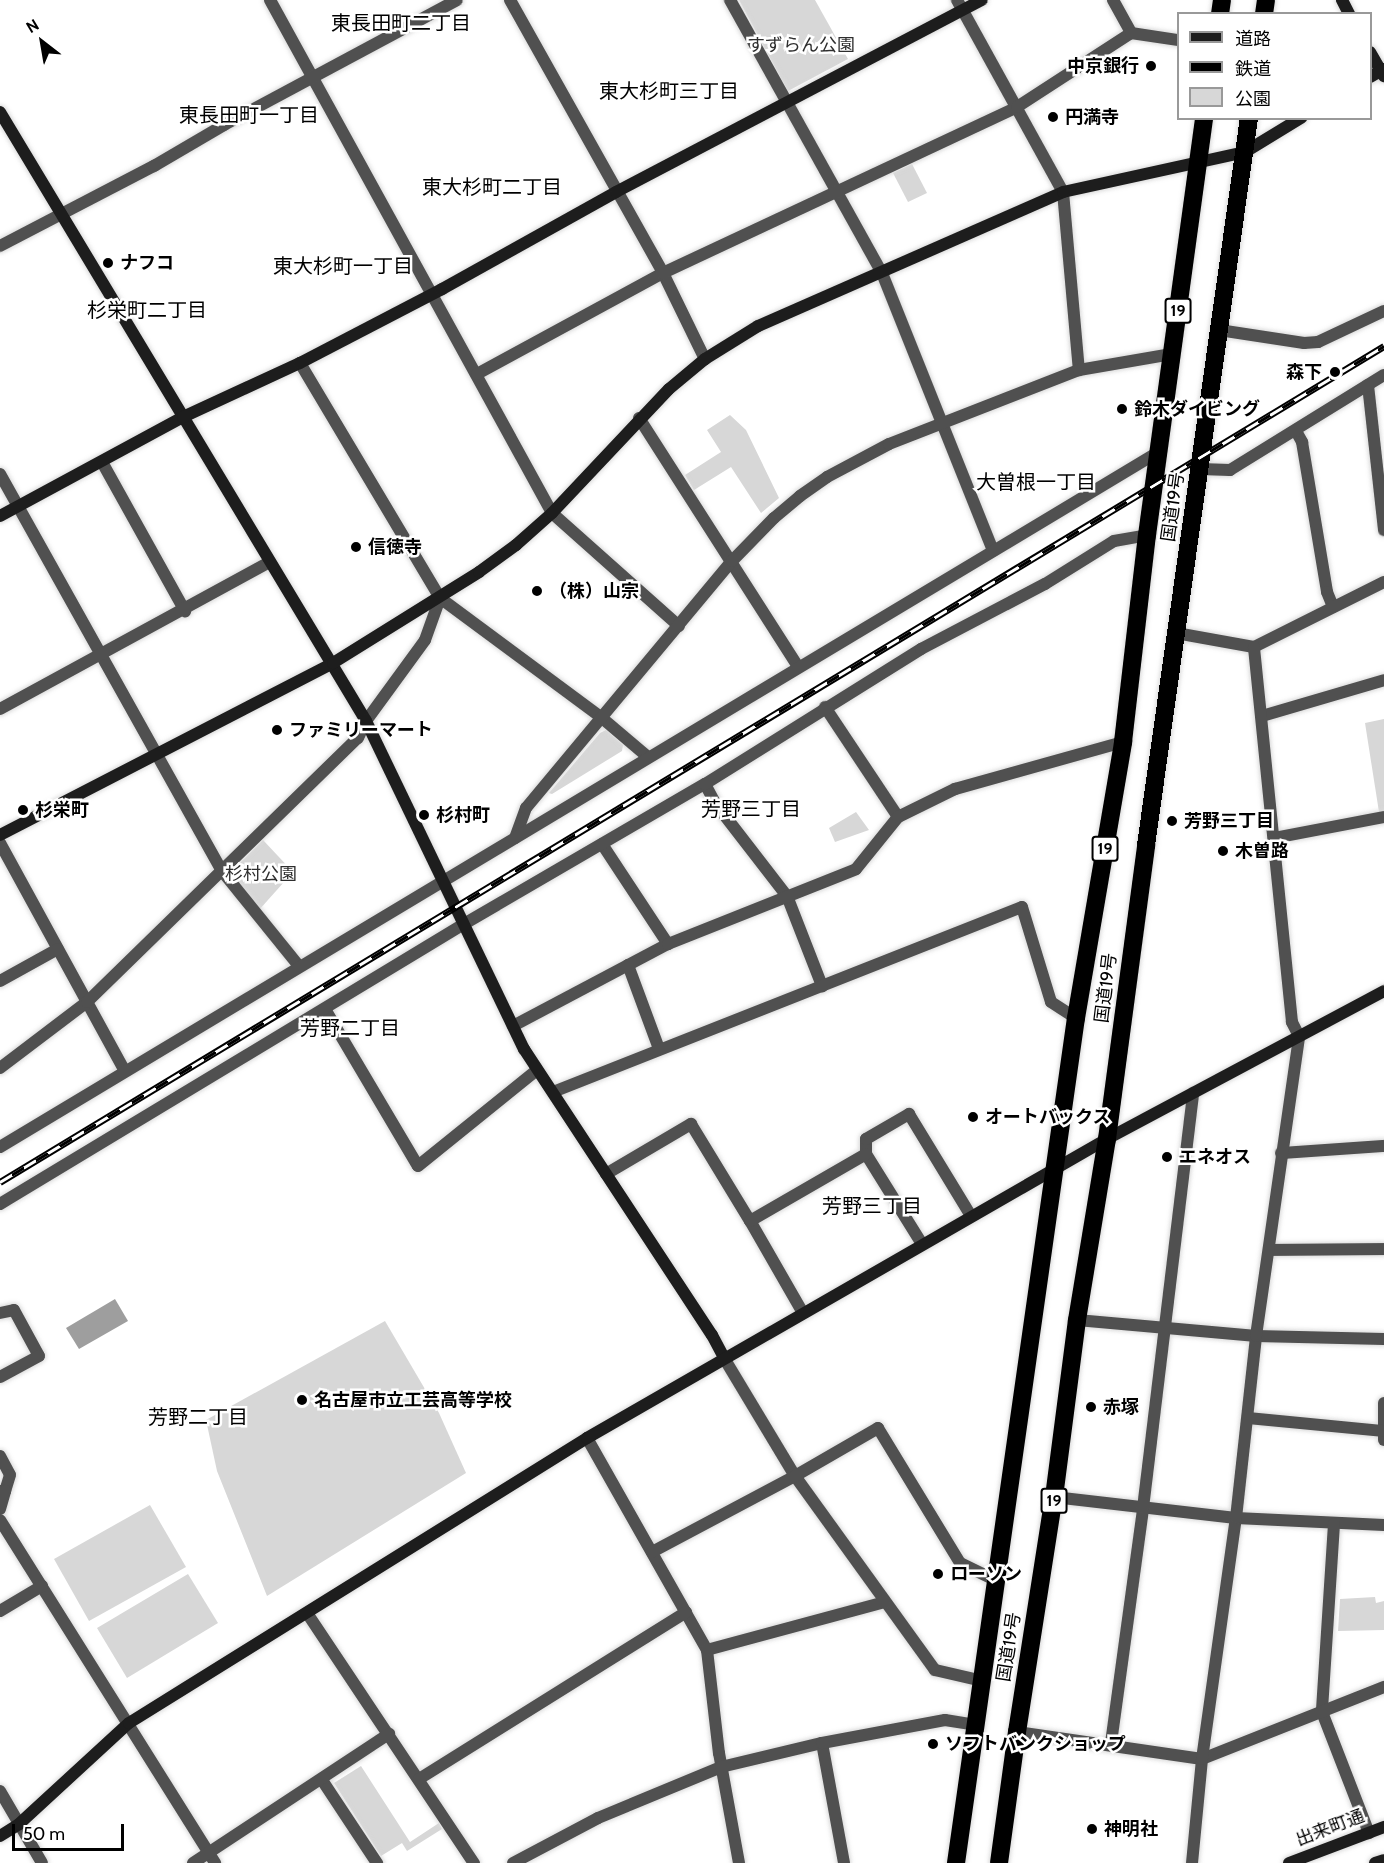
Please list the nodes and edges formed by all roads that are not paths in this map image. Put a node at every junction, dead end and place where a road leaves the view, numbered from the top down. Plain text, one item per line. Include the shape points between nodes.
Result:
1 (270, 0) edge
2 (457, 0) edge
3 (510, 0) edge
4 (730, 0) edge
5 (982, 0) edge
6 (1113, 0) edge
7 (960, 5) edge
8 (1131, 33) junction
9 (1177, 40) edge
10 (1372, 54) edge
11 (1380, 73) edge
12 (312, 79) junction
13 (788, 104) junction
14 (1017, 107) junction
15 (0, 112) edge
16 (1204, 120) edge
17 (1249, 120) edge
18 (1298, 120) edge
19 (1245, 152) junction
20 (1197, 163) junction
21 (616, 192) junction
22 (838, 192) junction
23 (1063, 192) junction
24 (61, 213) junction
25 (0, 246) edge
26 (663, 273) junction
27 (882, 273) junction
28 (431, 292) junction
29 (1384, 311) edge
30 (1219, 330) junction
31 (1172, 354) junction
32 (705, 359) junction
33 (300, 363) junction
34 (1079, 370) junction
35 (477, 374) junction
36 (1384, 375) edge
37 (1368, 385) junction
38 (183, 417) junction
39 (639, 418) junction
40 (942, 423) junction
41 (1296, 431) junction
42 (1160, 451) junction
43 (102, 462) junction
44 (1200, 468) junction
45 (0, 474) edge
46 (17, 507) junction
47 (552, 513) junction
48 (0, 516) edge
49 (1384, 530) edge
50 (1148, 536) junction
51 (993, 550) junction
52 (732, 561) junction
53 (270, 562) junction
54 (1384, 582) edge
55 (440, 598) junction
56 (1333, 607) junction
57 (185, 611) junction
58 (679, 626) junction
59 (1176, 633) junction
60 (1254, 647) junction
61 (101, 654) junction
62 (333, 663) junction
63 (798, 667) junction
64 (1384, 680) edge
65 (825, 707) junction
66 (0, 709) edge
67 (1262, 716) junction
68 (602, 718) junction
69 (366, 721) junction
70 (1123, 741) junction
71 (157, 754) junction
72 (648, 757) junction
73 (705, 784) junction
74 (1384, 817) edge
75 (898, 818) junction
76 (0, 835) edge
77 (515, 837) junction
78 (1274, 838) junction
79 (0, 843) edge
80 (602, 844) junction
81 (222, 871) junction
82 (443, 880) junction
83 (787, 896) junction
84 (464, 924) junction
85 (668, 944) junction
86 (58, 949) junction
87 (628, 965) junction
88 (299, 966) junction
89 (0, 981) edge
90 (822, 986) junction
91 (1384, 992) edge
92 (87, 1002) junction
93 (325, 1009) junction
94 (1077, 1018) junction
95 (513, 1026) junction
96 (1299, 1036) junction
97 (659, 1049) junction
98 (0, 1068) edge
99 (537, 1070) junction
100 (125, 1071) junction
101 (553, 1092) junction
102 (1193, 1093) junction
103 (1107, 1139) junction
104 (1384, 1146) edge
105 (0, 1147) edge
106 (1281, 1153) junction
107 (866, 1154) junction
108 (1055, 1170) junction
109 (606, 1174) junction
110 (0, 1204) edge
111 (971, 1216) junction
112 (750, 1221) junction
113 (922, 1244) junction
114 (1384, 1249) edge
115 (1269, 1250) junction
116 (0, 1313) edge
117 (803, 1313) junction
118 (1077, 1320) junction
119 (1165, 1329) junction
120 (1256, 1336) junction
121 (1384, 1339) edge
122 (724, 1358) junction
123 (0, 1377) edge
124 (1384, 1403) edge
125 (1248, 1418) junction
126 (1383, 1434) edge
127 (587, 1438) junction
128 (0, 1455) edge
129 (795, 1476) junction
130 (2, 1491) edge
131 (1054, 1497) junction
132 (1143, 1508) junction
133 (0, 1509) edge
134 (1236, 1518) junction
135 (0, 1520) edge
136 (1334, 1524) junction
137 (1384, 1525) edge
138 (652, 1552) junction
139 (997, 1581) junction
140 (42, 1586) junction
141 (885, 1602) junction
142 (0, 1611) edge
143 (686, 1612) junction
144 (307, 1613) junction
145 (707, 1650) junction
146 (983, 1681) junction
147 (1384, 1687) edge
148 (1322, 1712) junction
149 (129, 1723) junction
150 (976, 1725) junction
151 (1017, 1732) junction
152 (389, 1734) junction
153 (822, 1743) junction
154 (1111, 1743) junction
155 (1202, 1759) junction
156 (721, 1767) junction
157 (419, 1779) junction
158 (322, 1780) junction
159 (0, 1791) edge
160 (19, 1824) junction
161 (1384, 1827) edge
162 (1369, 1833) junction
163 (0, 1836) edge
164 (212, 1859) edge
165 (1384, 1860) edge
166 (42, 1863) edge
167 (193, 1863) edge
168 (377, 1863) edge
169 (474, 1863) edge
170 (513, 1863) edge
171 (739, 1863) edge
172 (844, 1863) edge
173 (956, 1863) edge
174 (999, 1863) edge
175 (1192, 1863) edge
176 (1289, 1863) edge
177 (1375, 1863) edge

1 - 12 street
2 - 12 street
3 - 21 street
4 - 13 street
5 - 7 street
6 - 8 street
7 - 13 street
7 - 14 street
8 - 9 street
8 - 14 street
10 - 11 street
12 - 24 street
12 - 28 street
13 - 21 street
13 - 22 street
14 - 22 street
14 - 23 street
15 - 24 street
16 - 20 highway, 国道19号 / 19
17 - 19 highway, 国道19号 / 19
18 - 19 street
19 - 20 street
19 - 30 highway, 国道19号 / 19
20 - 23 street
20 - 31 highway, 国道19号 / 19
21 - 26 street
21 - 28 street
22 - 26 street
22 - 27 street
23 - 27 street
23 - 34 street
24 - 25 street
24 - 38 street
26 - 32 street
26 - 35 street
27 - 32 street via 758,326
27 - 40 street
28 - 33 street
28 - 35 street
29 - 30 street via 1318,342
30 - 44 highway, 国道19号 / 19
31 - 34 street
31 - 42 highway, 国道19号 / 19
32 - 39 street
33 - 38 street
33 - 55 street
34 - 40 street
35 - 47 street
36 - 37 street
37 - 41 street
37 - 49 street
38 - 43 street
38 - 53 street
39 - 47 street
39 - 52 street
40 - 51 street
40 - 52 street via 889,444 827,477 774,518
41 - 44 street via 1230,470
41 - 56 street via 1302,442 1326,592
42 - 50 highway, 国道19号 / 19
42 - 51 street
43 - 46 street
43 - 57 street
44 - 59 highway, 国道19号 / 19
45 - 46 street
46 - 48 street
46 - 61 street
47 - 55 street via 516,545
47 - 58 street
50 - 65 street via 1114,541
50 - 70 highway, 国道19号 / 19
51 - 63 street
52 - 58 street
52 - 63 street
53 - 57 street
53 - 62 street
54 - 56 street
55 - 62 street
55 - 68 street
55 - 69 street via 425,640
56 - 60 street
57 - 61 street
58 - 68 street
59 - 60 street
59 - 103 highway, 国道19号 / 19
60 - 67 street
61 - 66 street
61 - 71 street
62 - 69 street
62 - 71 street
63 - 72 street
64 - 67 street
65 - 73 street
65 - 75 street
67 - 78 street
68 - 72 street
68 - 77 street via 526,808
69 - 81 street via 358,738
69 - 82 street
70 - 75 street via 955,789
70 - 94 highway, 国道19号 / 19
71 - 76 street
71 - 81 street
72 - 77 street
73 - 80 street
73 - 83 street via 715,803
74 - 78 street
75 - 83 street via 856,869
77 - 82 street
78 - 96 street via 1292,1022
79 - 86 street
80 - 84 street
80 - 85 street
81 - 88 street
81 - 92 street
82 - 84 street
82 - 88 street
83 - 85 street
83 - 90 street
84 - 93 street
84 - 95 street
85 - 87 street
86 - 89 street
86 - 92 street
87 - 95 street
87 - 97 street
88 - 100 street
90 - 94 street via 1022,907 1051,1002
90 - 97 street
91 - 96 street
92 - 98 street
92 - 100 street
93 - 99 street via 418,1166
93 - 110 street
94 - 108 highway, 国道19号 / 19
95 - 99 street
96 - 102 street
96 - 106 street
97 - 101 street
99 - 101 street
100 - 105 street
101 - 109 street
102 - 103 street
102 - 119 street
103 - 108 street
103 - 118 highway, 国道19号 / 19
104 - 106 street
106 - 115 street
107 - 111 street via 866,1139 909,1114
107 - 112 street
107 - 113 street
108 - 111 street
108 - 139 highway, 国道19号 / 19
109 - 112 street via 691,1124
109 - 122 street
111 - 113 street
112 - 117 street
113 - 117 street
114 - 115 street
115 - 120 street
116 - 123 street via 15,1310 39,1356
117 - 122 street
118 - 119 street
118 - 131 highway, 国道19号 / 19
119 - 120 street
119 - 132 street
120 - 121 street
120 - 125 street
122 - 127 street
122 - 129 street
124 - 126 street
125 - 126 street
125 - 134 street
127 - 138 street
127 - 144 street
128 - 130 street via 10,1475
129 - 138 street
129 - 139 street via 878,1428 960,1563
129 - 141 street
130 - 133 street
131 - 132 street
131 - 151 highway, 国道19号 / 19
132 - 134 street
132 - 154 street
134 - 136 street
134 - 155 street
135 - 140 street
136 - 137 street
136 - 148 street
138 - 143 street
139 - 146 highway, 国道19号 / 19
140 - 142 street
140 - 149 street
141 - 145 street
141 - 146 street via 934,1670
143 - 145 street
143 - 157 street
144 - 149 street
144 - 152 street
145 - 156 street
146 - 150 highway, 国道19号 / 19
147 - 148 street
148 - 155 street
148 - 162 street
149 - 160 street
149 - 164 street
150 - 153 street via 945,1720
150 - 173 highway, 国道19号 / 19
151 - 154 street
151 - 174 highway, 国道19号 / 19
152 - 157 street
152 - 158 street
153 - 156 street
153 - 172 street
154 - 155 street
155 - 175 street
156 - 170 street via 598,1818
156 - 171 street
157 - 169 street
158 - 164 street
158 - 168 street
159 - 160 street
160 - 163 street
160 - 166 street
161 - 162 street, 出来町通
162 - 176 street, 出来町通
164 - 167 street
165 - 177 street

